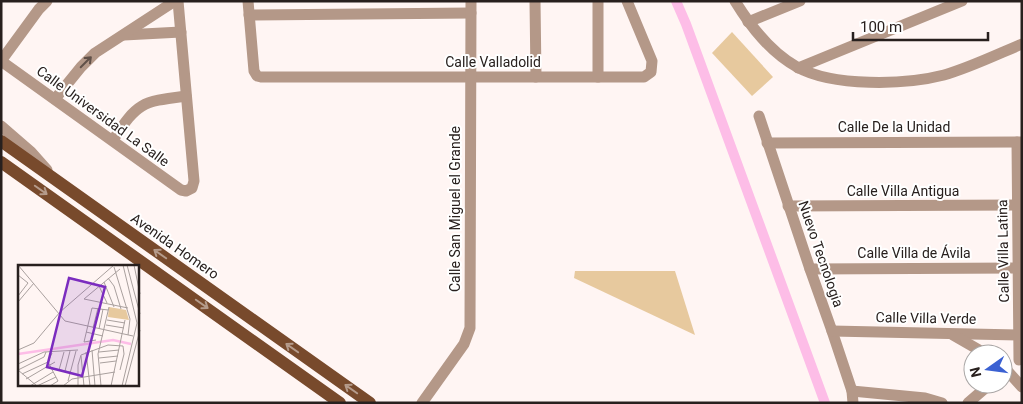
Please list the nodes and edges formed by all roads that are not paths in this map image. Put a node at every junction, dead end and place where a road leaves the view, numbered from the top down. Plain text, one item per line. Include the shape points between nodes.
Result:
1 (47, 1) edge
2 (177, 1) edge
3 (248, 1) edge
4 (535, 1) edge
5 (598, 1) edge
6 (627, 1) edge
7 (735, 1) edge
8 (800, 1) edge
9 (962, 1) edge
10 (471, 7) edge
11 (249, 15) junction
12 (748, 22) junction
13 (180, 32) junction
14 (122, 35) junction
15 (1022, 44) edge
16 (1, 61) edge
17 (798, 68) junction
18 (470, 77) junction
19 (536, 77) junction
20 (598, 77) junction
21 (186, 96) junction
22 (55, 99) junction
23 (759, 116) dead end
24 (1, 126) edge
25 (113, 140) junction
26 (1, 141) edge
27 (1019, 142) edge
28 (767, 143) junction
29 (1, 162) edge
30 (54, 179) junction
31 (1018, 205) junction
32 (788, 206) junction
33 (1018, 268) junction
34 (810, 269) junction
35 (832, 331) junction
36 (949, 334) junction
37 (1019, 335) junction
38 (970, 344) edge
39 (1020, 359) edge
40 (978, 394) edge
41 (327, 395) edge
42 (852, 397) edge
43 (340, 403) edge
44 (370, 403) edge
45 (422, 403) edge
46 (942, 403) edge
47 (968, 403) edge

1 - 16 street
2 - 13 street
2 - 14 street
3 - 11 street
4 - 19 street
5 - 20 street
6 - 20 street, Calle Valladolid via 653,69 644,77
7 - 12 street
8 - 12 street
9 - 17 street
10 - 11 street
10 - 18 street, Calle San Miguel el Grande
11 - 18 street, Calle Valladolid via 257,76
12 - 17 street via 766,42
13 - 14 street
13 - 21 street
22 -> 14 street via 89,59
15 - 17 street via 944,75 913,80 859,82 821,76
16 - 22 street, Calle Universidad La Salle
18 - 19 street, Calle Valladolid
18 - 45 street, Calle San Miguel el Grande via 470,328 464,344
19 - 20 street, Calle Valladolid
21 - 25 street via 156,100 141,106 129,115
21 - 25 street, Calle Universidad La Salle via 194,181 189,190 181,190
22 - 25 street, Calle Universidad La Salle
23 - 28 street, Nuevo Tecnologia
24 - 30 street via 31,152
26 - 30 main road, Avenida Homero
27 - 28 street, Calle De la Unidad
27 - 31 street, Calle Villa Latina
28 - 32 street, Nuevo Tecnologia
29 -> 41 main road
44 -> 30 main road, Avenida Homero
31 - 32 street, Calle Villa Antigua
31 - 33 street, Calle Villa Latina
32 - 34 street, Nuevo Tecnologia
33 - 34 street, Calle Villa de Ávila
33 - 37 street, Calle Villa Latina
34 - 35 street, Nuevo Tecnologia
35 - 36 street, Calle Villa Verde
35 - 42 street, Nuevo Tecnologia
36 - 37 street, Calle Villa Verde
36 - 38 street
37 - 39 street, Calle Villa Latina
40 - 47 street
41 - 43 main road
42 - 46 street via 925,398

